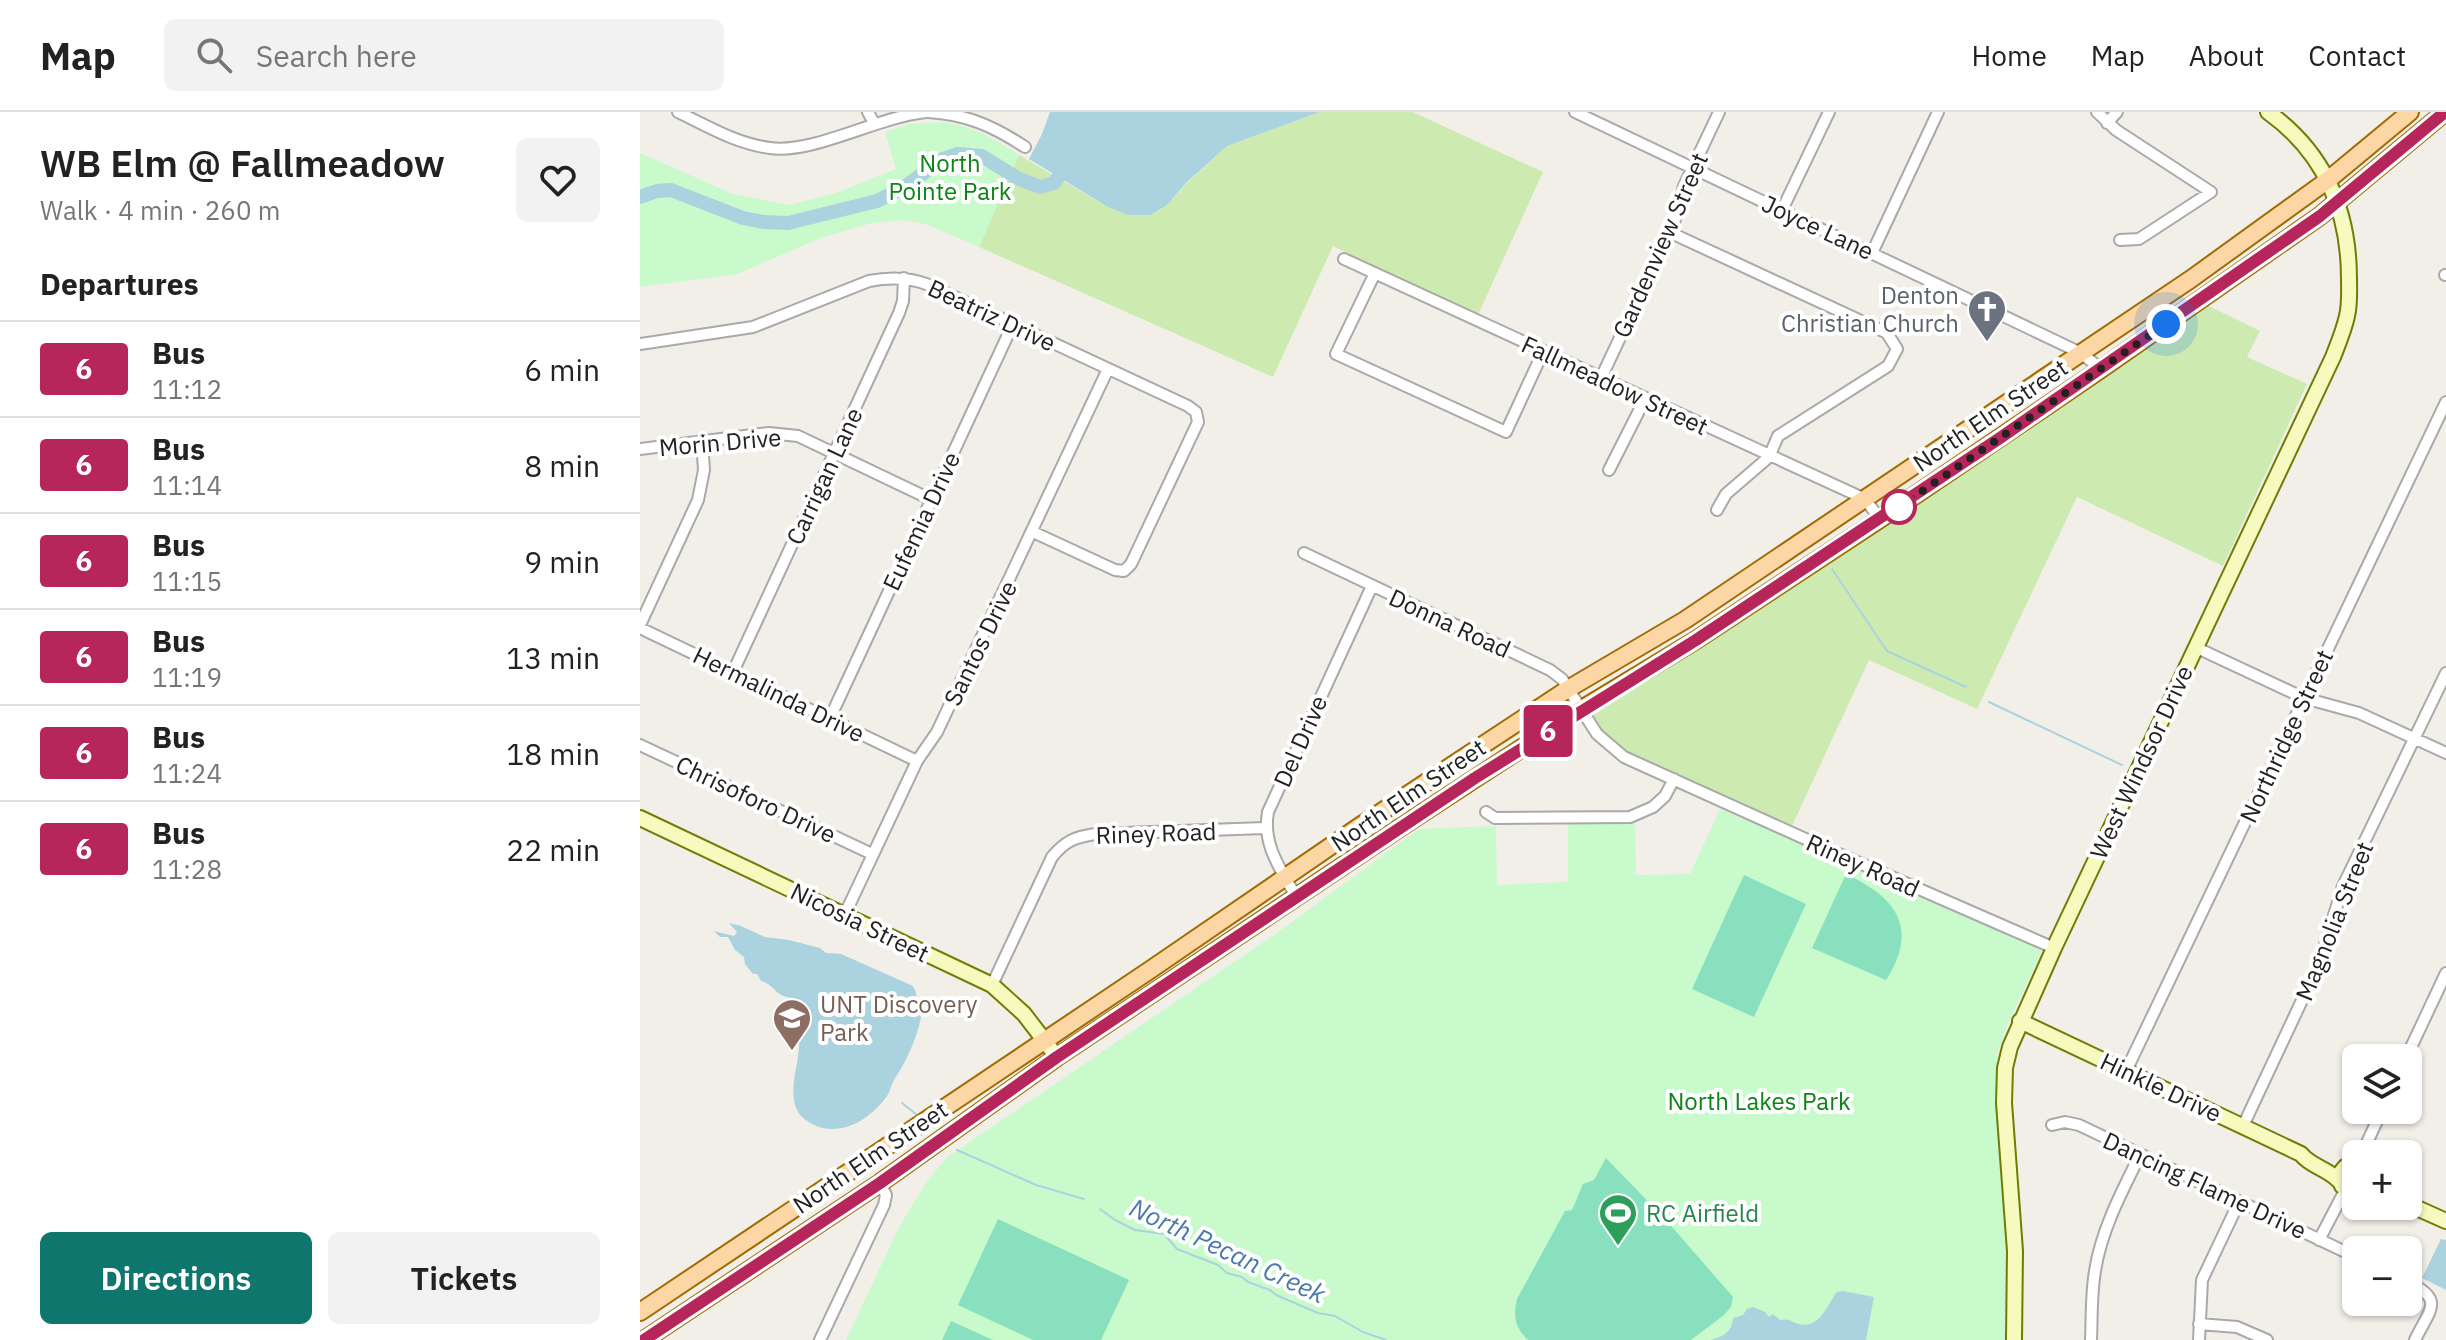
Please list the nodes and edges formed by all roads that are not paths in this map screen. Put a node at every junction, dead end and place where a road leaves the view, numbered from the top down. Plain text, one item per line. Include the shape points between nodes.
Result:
1 (678, 112) edge
2 (868, 112) edge
3 (927, 112) edge
4 (1575, 112) edge
5 (1719, 112) edge
6 (1829, 112) edge
7 (1938, 112) edge
8 (2097, 112) edge
9 (2117, 112) edge
10 (2268, 112) edge
11 (2410, 112) edge
12 (2445, 112) edge
13 (984, 117) edge
14 (874, 123) junction
15 (2107, 123) junction
16 (1025, 147) dead end
17 (1693, 168) junction
18 (2328, 180) junction
19 (2338, 202) junction
20 (1782, 210) junction
21 (1669, 232) junction
22 (2120, 240) dead end
23 (1872, 253) junction
24 (1344, 259) dead end
25 (1375, 273) junction
26 (904, 278) junction
27 (1013, 324) junction
28 (640, 344) edge
29 (1543, 352) junction
30 (2081, 353) junction
31 (1108, 369) junction
32 (2101, 369) junction
33 (1601, 378) junction
34 (1645, 399) junction
35 (2446, 402) edge
36 (702, 441) junction
37 (640, 449) edge
38 (834, 454) junction
39 (1769, 457) junction
40 (1609, 470) dead end
41 (930, 499) junction
42 (1865, 499) junction
43 (1717, 510) dead end
44 (1880, 519) junction
45 (1033, 532) junction
46 (1304, 553) dead end
47 (1372, 586) junction
48 (640, 626) edge
49 (2195, 647) junction
50 (733, 672) junction
51 (2446, 673) edge
52 (1568, 689) junction
53 (2304, 698) junction
54 (1580, 710) junction
55 (830, 718) junction
56 (2414, 738) junction
57 (640, 745) edge
58 (2446, 753) edge
59 (917, 761) junction
60 (1674, 779) junction
61 (1486, 812) dead end
62 (640, 818) edge
63 (1265, 828) junction
64 (872, 854) junction
65 (1285, 877) junction
66 (1297, 898) junction
67 (845, 914) junction
68 (2054, 948) junction
69 (2446, 973) edge
70 (992, 985) junction
71 (2020, 1021) junction
72 (1044, 1039) junction
73 (2413, 1044) edge
74 (1057, 1057) junction
75 (2126, 1071) junction
76 (2052, 1125) dead end
77 (2243, 1126) junction
78 (2140, 1155) junction
79 (2342, 1168) edge
80 (880, 1183) junction
81 (2342, 1192) edge
82 (2239, 1202) junction
83 (2422, 1210) edge
84 (2446, 1221) edge
85 (2319, 1240) junction
86 (2342, 1251) edge
87 (2422, 1290) edge
88 (640, 1312) edge
89 (2199, 1324) junction
90 (644, 1340) edge
91 (820, 1340) edge
92 (2014, 1340) edge
93 (2091, 1340) edge
94 (2199, 1340) edge
95 (2267, 1340) edge
96 (2415, 1340) edge

1 - 14 street via 736,140 772,148 807,145
2 - 14 street
3 - 13 street
3 - 14 street
4 - 17 street, Joyce Lane
5 - 17 street, Gardenview Street
6 - 20 street
7 - 23 street
8 - 15 street
9 - 15 street
10 - 18 street, West Windsor Drive via 2294,133
11 - 18 main road, North Elm Street
12 - 19 main road, North Elm Street
13 - 16 street
15 - 22 street via 2211,192 2139,239
17 - 20 street, Joyce Lane
17 - 21 street, Gardenview Street
18 - 19 street, West Windsor Drive
18 - 30 main road, North Elm Street
19 - 32 main road, North Elm Street
19 - 49 street, West Windsor Drive via 2349,260 2342,334
20 - 23 street, Joyce Lane
21 - 33 street, Gardenview Street
21 - 39 street via 1887,333 1897,349 1888,366 1778,436
23 - 30 street, Joyce Lane
24 - 25 street, Fallmeadow Street
25 - 29 street, Fallmeadow Street
25 - 29 street via 1336,354 1506,432
26 - 27 street, Beatriz Drive
26 - 28 street, Beatriz Drive via 869,281 753,327
26 - 38 street, Carrigan Lane via 899,313
27 - 31 street, Beatriz Drive
27 - 41 street, Eufemia Drive
29 - 33 street, Fallmeadow Street
30 - 32 street, Joyce Lane
30 - 42 main road, North Elm Street
31 - 45 street, Santos Drive
31 - 45 street, Beatriz Drive via 1188,406 1198,422 1124,571
32 - 44 main road, North Elm Street
33 - 34 street, Fallmeadow Street
34 - 39 street, Fallmeadow Street
34 - 40 street
35 - 53 street, Northridge Street
36 - 37 street, Morin Drive
36 - 38 street, Morin Drive via 784,433
36 - 48 street via 698,500
38 - 41 street, Morin Drive
38 - 50 street, Carrigan Lane
39 - 42 street, Fallmeadow Street
39 - 43 street via 1726,494
41 - 55 street, Eufemia Drive
42 - 44 street, Fallmeadow Street
42 - 52 main road, North Elm Street via 1685,620
44 - 54 main road, North Elm Street
45 - 59 street, Santos Drive via 937,732
46 - 47 street, Donna Road
47 - 52 street, Donna Road via 1540,665
47 - 63 street, Del Drive
48 - 50 street, Hermalinda Drive
49 - 53 street
49 - 68 street, West Windsor Drive
50 - 55 street, Hermalinda Drive
51 - 56 street, Magnolia Street
52 - 54 street, Donna Road
52 - 65 main road, North Elm Street
53 - 56 street via 2359,713
53 - 75 street, Northridge Street
54 - 60 street, Riney Road via 1616,751
54 - 66 main road, North Elm Street
55 - 59 street, Hermalinda Drive
56 - 58 street
56 - 77 street, Magnolia Street via 2343,886 2319,964
57 - 64 street, Chrisoforo Drive
59 - 64 street, Santos Drive
60 - 61 street via 1653,807 1630,817 1495,818
60 - 68 street, Riney Road
62 - 67 street, Nicosia Street
63 - 65 street
63 - 70 street, Riney Road via 1095,834 1066,841 1052,857
64 - 67 street, Santos Drive
65 - 66 street
65 - 72 main road, North Elm Street
66 - 74 main road, North Elm Street
67 - 70 street, Nicosia Street
68 - 71 street, West Windsor Drive
69 - 73 street
70 - 72 street, Nicosia Street
71 - 75 street, Hinkle Drive
71 - 92 street, West Windsor Drive via 2004,1076 2015,1251
72 - 74 street, Nicosia Street
72 - 88 main road, North Elm Street
74 - 80 main road, North Elm Street
75 - 77 street, Hinkle Drive
76 - 78 street, Dancing Flame Drive via 2079,1125
77 - 79 street, Hinkle Drive
78 - 82 street, Dancing Flame Drive
78 - 93 street via 2098,1255
80 - 90 main road, North Elm Street
80 - 91 street via 884,1205
81 - 85 street
82 - 85 street, Dancing Flame Drive
82 - 89 street via 2202,1280
83 - 84 street
85 - 86 street, Dancing Flame Drive
87 - 96 street via 2432,1305
89 - 94 street
89 - 95 street via 2237,1327

